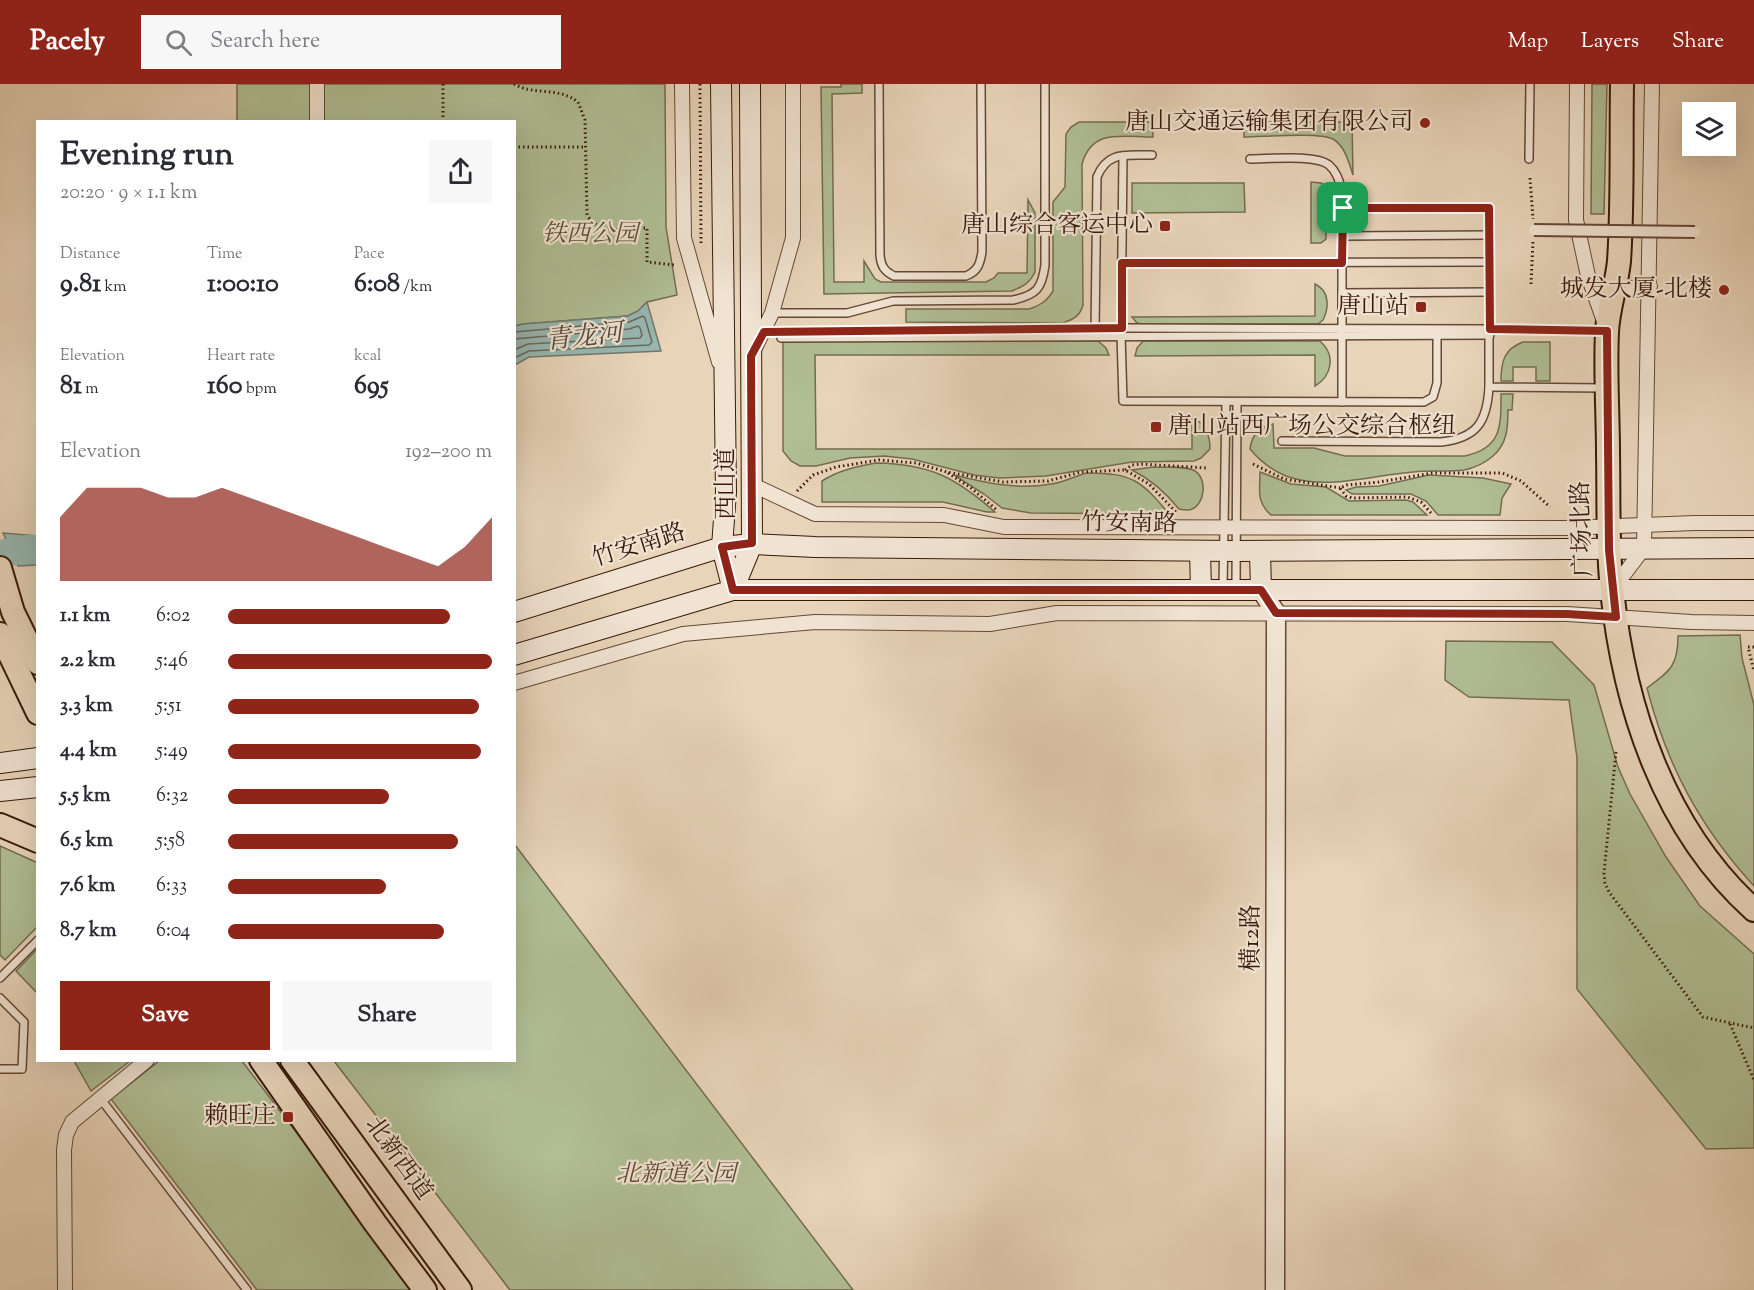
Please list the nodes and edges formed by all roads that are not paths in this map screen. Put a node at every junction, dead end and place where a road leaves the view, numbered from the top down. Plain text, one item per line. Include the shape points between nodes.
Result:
1 (317, 84) edge
2 (682, 84) edge
3 (721, 84) edge
4 (750, 84) edge
5 (792, 84) edge
6 (879, 84) edge
7 (981, 84) edge
8 (1045, 84) edge
9 (1530, 84) edge
10 (1577, 84) edge
11 (1622, 84) edge
12 (1652, 84) edge
13 (317, 120) edge
14 (1123, 156) junction
15 (1152, 156) dead end
16 (1250, 159) dead end
17 (1528, 159) dead end
18 (1343, 208) junction
19 (1533, 230) dead end
20 (1695, 232) dead end
21 (1489, 235) junction
22 (1343, 236) junction
23 (1489, 262) junction
24 (1122, 263) junction
25 (1342, 263) junction
26 (1650, 286) junction
27 (1613, 290) junction
28 (1490, 292) junction
29 (1342, 293) junction
30 (772, 313) junction
31 (1607, 331) junction
32 (764, 332) junction
33 (1095, 332) junction
34 (1121, 332) junction
35 (1342, 332) junction
36 (1437, 332) junction
37 (1490, 332) junction
38 (781, 338) dead end
39 (751, 356) junction
40 (725, 384) junction
41 (1489, 387) junction
42 (1608, 388) junction
43 (1226, 402) junction
44 (1237, 402) junction
45 (1342, 402) junction
46 (1282, 441) dead end
47 (753, 485) junction
48 (1754, 523) edge
49 (1645, 525) junction
50 (1609, 526) junction
51 (1230, 529) junction
52 (752, 543) junction
53 (722, 547) junction
54 (1644, 548) junction
55 (1754, 548) edge
56 (1609, 550) junction
57 (1200, 551) junction
58 (1229, 551) junction
59 (1260, 551) junction
60 (0, 568) edge
61 (733, 590) junction
62 (1201, 590) junction
63 (1229, 590) junction
64 (1261, 590) junction
65 (1612, 590) junction
66 (1754, 590) edge
67 (8, 591) junction
68 (516, 611) edge
69 (1276, 613) junction
70 (1616, 617) junction
71 (1754, 623) edge
72 (0, 634) edge
73 (36, 634) edge
74 (516, 654) edge
75 (36, 659) edge
76 (516, 682) edge
77 (36, 709) edge
78 (36, 758) edge
79 (0, 763) edge
80 (36, 787) edge
81 (0, 791) edge
82 (0, 825) edge
83 (36, 840) edge
84 (1754, 910) edge
85 (36, 942) edge
86 (0, 978) edge
87 (0, 998) edge
88 (145, 1062) edge
89 (262, 1062) edge
90 (293, 1062) edge
91 (0, 1070) edge
92 (100, 1098) junction
93 (65, 1290) edge
94 (247, 1290) edge
95 (425, 1290) edge
96 (460, 1290) edge
97 (1275, 1290) edge

1 - 13 street
2 - 40 street via 684,238
3 - 40 main road, 西山道
4 - 39 main road, 西山道
5 - 30 street via 793,238
6 - 7 lane via 880,255 881,265 894,276 966,276 975,272 980,263
8 - 30 lane via 1045,264 1038,290 1029,297 1013,300 893,301 847,313
9 - 17 lane
10 - 31 street via 1576,220 1588,276
11 - 27 main road, 广场北路 via 1619,263
12 - 26 street
14 - 15 lane
14 - 24 lane
14 - 33 lane via 1111,158 1097,177
16 - 18 lane via 1314,159 1328,164 1337,175
18 - 21 lane via 1489,208
18 - 22 lane
19 - 20 street, bridge
21 - 22 lane
21 - 23 lane
22 - 25 lane
23 - 25 lane
23 - 28 lane
24 - 25 lane
24 - 34 lane
25 - 29 lane
26 - 27 street
26 - 49 street
27 - 31 main road, 广场北路
28 - 29 lane
28 - 37 lane
29 - 35 lane
30 - 32 street
31 - 37 lane
31 - 42 main road, 广场北路
32 - 33 lane
32 - 39 street
33 - 34 lane
33 - 38 lane
34 - 35 lane
34 - 43 lane via 1123,401
35 - 36 lane
35 - 45 lane
36 - 37 lane
36 - 45 lane via 1437,383 1433,397 1424,402
37 - 41 lane
39 - 47 main road, 西山道
40 - 53 main road, 西山道
41 - 42 lane
41 - 46 lane via 1488,406 1481,423 1457,440
42 - 50 main road, 广场北路
43 - 44 lane
43 - 51 lane
44 - 45 lane
44 - 51 lane
47 - 51 street via 815,514 944,515 1004,527
47 - 52 main road, 西山道
48 - 49 street
49 - 50 street
49 - 54 street
50 - 51 street
50 - 56 main road, 广场北路
51 - 58 lane
51 - 58 lane
52 - 53 main road, 竹安南路
52 - 57 main road, 竹安南路
52 - 61 main road, 西山道
53 - 61 main road, 西山道
53 - 68 main road, 竹安南路
54 - 55 main road, 竹安南路
54 - 56 main road, 竹安南路
54 - 65 street, 广场北路
56 - 59 main road, 竹安南路
56 - 65 main road, 广场北路
57 - 58 main road, 竹安南路
57 - 62 main road
58 - 59 main road, 竹安南路
58 - 63 lane
58 - 63 lane
59 - 64 main road
60 - 67 main road
61 - 62 main road
61 - 74 main road
62 - 63 main road
63 - 64 main road
64 - 65 main road
64 - 69 street
65 - 66 main road
65 - 70 main road
67 - 73 main road
67 - 75 main road via 13,612
69 - 70 street
69 - 76 street via 1056,613 990,624 815,622 683,634
69 - 97 street, 横12路
70 - 71 street
70 - 84 main road via 1640,726 1675,810 1720,875
72 - 77 main road
78 - 79 main road
80 - 81 main road
82 - 83 main road
85 - 86 lane
87 - 91 lane via 24,1022 22,1070
88 - 92 street
89 - 95 main road
90 - 96 main road, 北新西道
92 - 93 street via 72,1122 66,1135
92 - 94 lane

